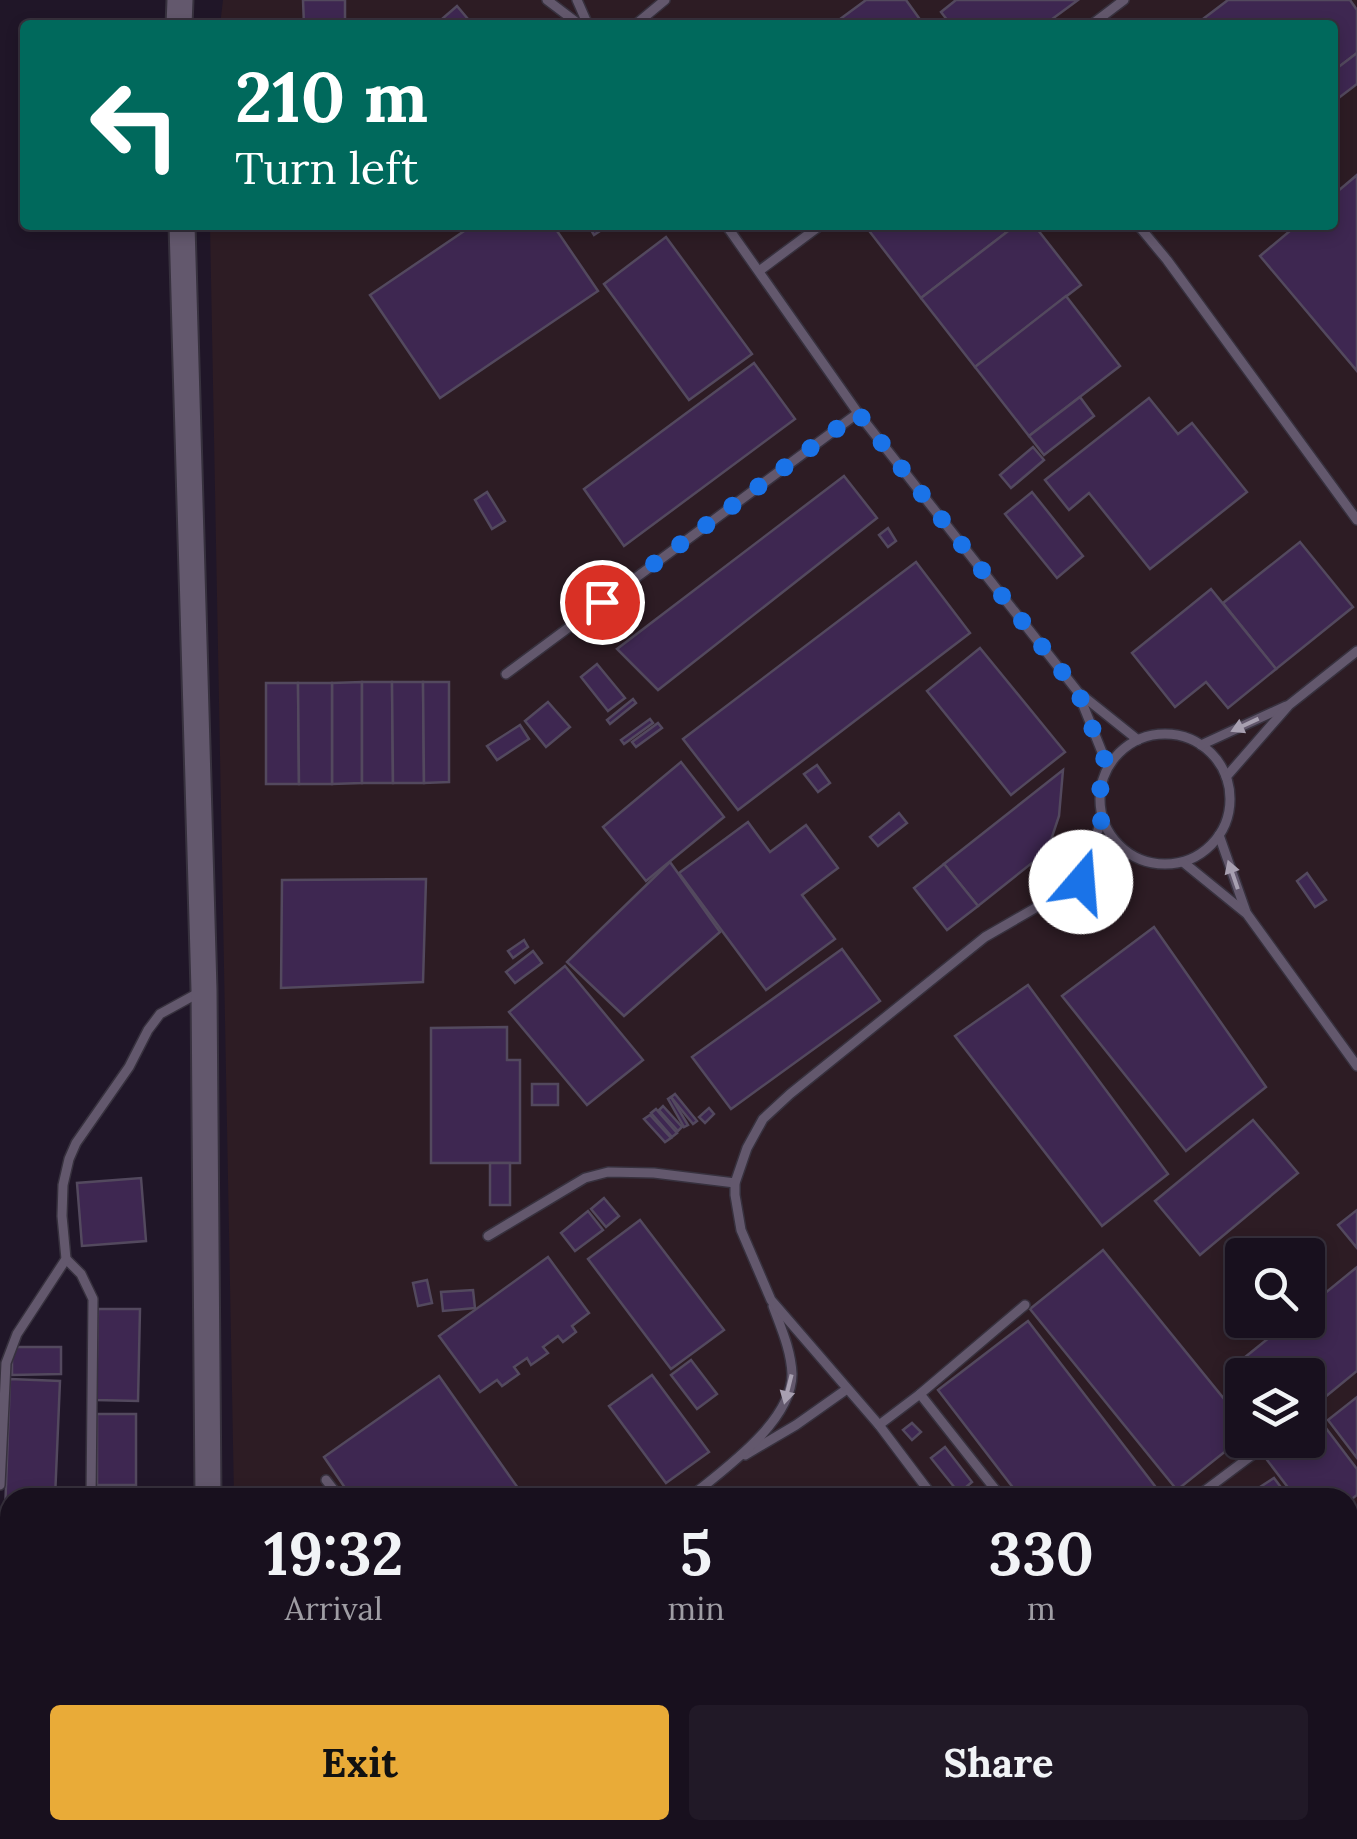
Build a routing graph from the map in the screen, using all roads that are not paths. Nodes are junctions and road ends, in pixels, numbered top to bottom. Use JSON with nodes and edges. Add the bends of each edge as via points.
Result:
{"nodes":[{"id":1,"x":547,"y":0,"type":"edge"},
{"id":2,"x":664,"y":0,"type":"edge"},
{"id":3,"x":1124,"y":0,"type":"edge"},
{"id":4,"x":573,"y":20,"type":"edge"},
{"id":5,"x":641,"y":20,"type":"edge"},
{"id":6,"x":1097,"y":20,"type":"edge"},
{"id":7,"x":182,"y":230,"type":"edge"},
{"id":8,"x":730,"y":230,"type":"edge"},
{"id":9,"x":813,"y":230,"type":"edge"},
{"id":10,"x":1142,"y":230,"type":"edge"},
{"id":11,"x":759,"y":271,"type":"junction"},
{"id":12,"x":858,"y":413,"type":"junction"},
{"id":13,"x":1355,"y":516,"type":"edge"},
{"id":14,"x":1357,"y":651,"type":"edge"},
{"id":15,"x":506,"y":674,"type":"dead end"},
{"id":16,"x":1078,"y":692,"type":"junction"},
{"id":17,"x":1288,"y":704,"type":"junction"},
{"id":18,"x":1138,"y":740,"type":"junction"},
{"id":19,"x":1200,"y":745,"type":"junction"},
{"id":20,"x":1108,"y":768,"type":"junction"},
{"id":21,"x":1226,"y":777,"type":"junction"},
{"id":22,"x":1102,"y":818,"type":"junction"},
{"id":23,"x":1219,"y":835,"type":"junction"},
{"id":24,"x":1130,"y":854,"type":"junction"},
{"id":25,"x":1184,"y":862,"type":"junction"},
{"id":26,"x":1081,"y":882,"type":"junction"},
{"id":27,"x":1246,"y":914,"type":"junction"},
{"id":28,"x":204,"y":990,"type":"junction"},
{"id":29,"x":1357,"y":1066,"type":"edge"},
{"id":30,"x":736,"y":1183,"type":"junction"},
{"id":31,"x":488,"y":1236,"type":"dead end"},
{"id":32,"x":66,"y":1259,"type":"junction"},
{"id":33,"x":771,"y":1300,"type":"junction"},
{"id":34,"x":1024,"y":1305,"type":"dead end"},
{"id":35,"x":847,"y":1389,"type":"junction"},
{"id":36,"x":920,"y":1394,"type":"junction"},
{"id":37,"x":879,"y":1425,"type":"junction"},
{"id":38,"x":1248,"y":1458,"type":"edge"},
{"id":39,"x":734,"y":1462,"type":"junction"},
{"id":40,"x":326,"y":1480,"type":"dead end"},
{"id":41,"x":0,"y":1485,"type":"edge"},
{"id":42,"x":91,"y":1488,"type":"edge"},
{"id":43,"x":208,"y":1488,"type":"edge"},
{"id":44,"x":332,"y":1488,"type":"edge"},
{"id":45,"x":702,"y":1488,"type":"edge"},
{"id":46,"x":926,"y":1488,"type":"edge"},
{"id":47,"x":994,"y":1488,"type":"edge"},
{"id":48,"x":1208,"y":1488,"type":"edge"}],
"edges":[{"from":1,"to":4,"type":"lane"},
{"from":2,"to":5,"type":"lane"},
{"from":3,"to":6,"type":"lane"},
{"from":7,"to":28,"type":"main road"},
{"from":8,"to":11,"type":"lane"},
{"from":9,"to":11,"type":"lane"},
{"from":10,"to":13,"type":"lane"},
{"from":11,"to":12,"type":"lane"},
{"from":12,"to":15,"type":"lane"},
{"from":12,"to":16,"type":"lane"},
{"from":14,"to":17,"type":"lane"},
{"from":16,"to":18,"type":"lane"},
{"from":16,"to":20,"type":"lane"},
{"from":17,"to":19,"type":"lane","one_way":true},
{"from":17,"to":21,"type":"lane"},
{"from":18,"to":19,"type":"lane","via":[[1159,734]]},
{"from":18,"to":20,"type":"lane"},
{"from":19,"to":21,"type":"lane"},
{"from":20,"to":22,"type":"lane","via":[[1099,800]]},
{"from":21,"to":23,"type":"lane","via":[[1230,797]]},
{"from":22,"to":24,"type":"lane"},
{"from":22,"to":26,"type":"lane"},
{"from":23,"to":25,"type":"lane"},
{"from":27,"to":23,"type":"lane","one_way":true},
{"from":24,"to":25,"type":"lane","via":[[1146,862]]},
{"from":24,"to":26,"type":"lane"},
{"from":25,"to":27,"type":"lane"},
{"from":26,"to":30,"type":"lane","via":[[985,937],[790,1094],[763,1120]]},
{"from":27,"to":29,"type":"lane"},
{"from":28,"to":32,"type":"lane","via":[[160,1014],[76,1144],[63,1185]]},
{"from":28,"to":43,"type":"main road"},
{"from":30,"to":31,"type":"lane","via":[[608,1172],[585,1178]]},
{"from":30,"to":33,"type":"lane","via":[[741,1230]]},
{"from":32,"to":41,"type":"lane","via":[[6,1363]]},
{"from":32,"to":42,"type":"lane","via":[[89,1286],[94,1311]]},
{"from":33,"to":35,"type":"lane"},
{"from":33,"to":39,"type":"lane","one_way":true,"via":[[790,1353],[787,1401]]},
{"from":34,"to":36,"type":"lane"},
{"from":35,"to":37,"type":"lane"},
{"from":35,"to":39,"type":"lane"},
{"from":36,"to":37,"type":"lane"},
{"from":36,"to":47,"type":"lane"},
{"from":37,"to":46,"type":"lane"},
{"from":38,"to":48,"type":"lane"},
{"from":39,"to":45,"type":"lane"},
{"from":40,"to":44,"type":"lane"}]}
